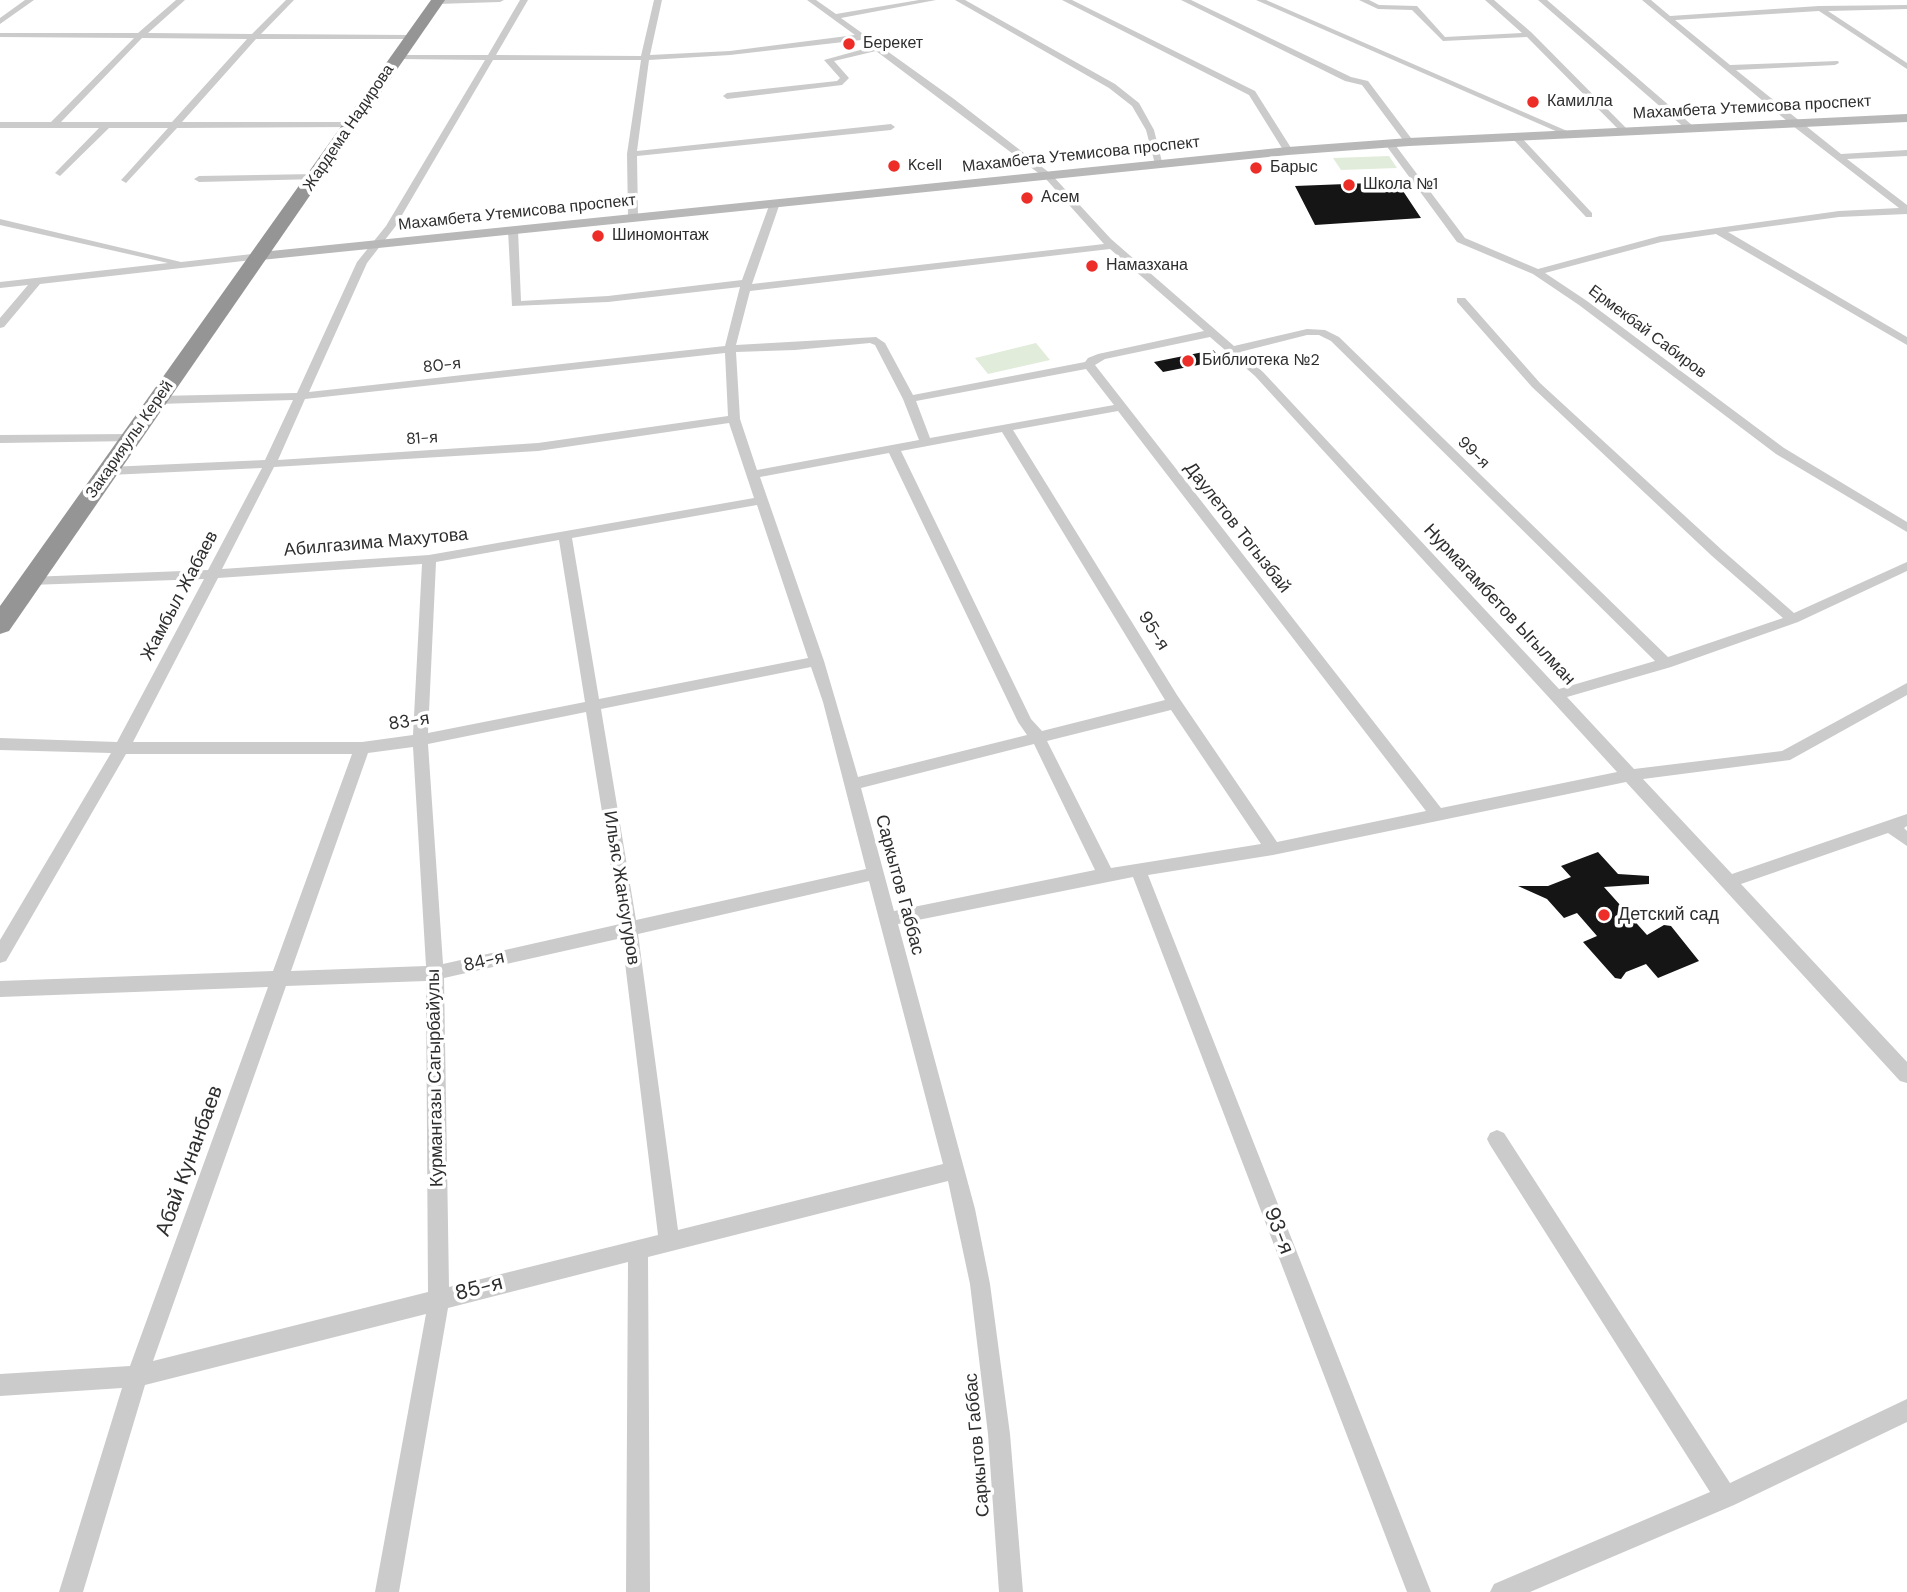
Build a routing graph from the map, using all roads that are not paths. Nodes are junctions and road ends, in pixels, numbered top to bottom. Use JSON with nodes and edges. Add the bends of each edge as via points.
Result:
{"nodes":[{"id":1,"x":30,"y":0,"type":"edge"},
{"id":2,"x":181,"y":0,"type":"edge"},
{"id":3,"x":290,"y":0,"type":"edge"},
{"id":4,"x":500,"y":0,"type":"edge"},
{"id":5,"x":524,"y":0,"type":"edge"},
{"id":6,"x":658,"y":0,"type":"edge"},
{"id":7,"x":811,"y":0,"type":"edge"},
{"id":8,"x":932,"y":0,"type":"edge"},
{"id":9,"x":959,"y":0,"type":"edge"},
{"id":10,"x":1066,"y":0,"type":"edge"},
{"id":11,"x":1185,"y":0,"type":"edge"},
{"id":12,"x":1260,"y":0,"type":"edge"},
{"id":13,"x":1363,"y":0,"type":"edge"},
{"id":14,"x":1489,"y":0,"type":"edge"},
{"id":15,"x":1542,"y":0,"type":"edge"},
{"id":16,"x":1646,"y":0,"type":"edge"},
{"id":17,"x":437,"y":1,"type":"edge"},
{"id":18,"x":1907,"y":7,"type":"edge"},
{"id":19,"x":1819,"y":8,"type":"junction"},
{"id":20,"x":835,"y":17,"type":"junction"},
{"id":21,"x":1667,"y":18,"type":"junction"},
{"id":22,"x":0,"y":22,"type":"edge"},
{"id":23,"x":0,"y":35,"type":"edge"},
{"id":24,"x":1529,"y":35,"type":"junction"},
{"id":25,"x":140,"y":36,"type":"junction"},
{"id":26,"x":254,"y":36,"type":"junction"},
{"id":27,"x":412,"y":37,"type":"junction"},
{"id":28,"x":862,"y":37,"type":"junction"},
{"id":29,"x":877,"y":48,"type":"junction"},
{"id":30,"x":398,"y":57,"type":"junction"},
{"id":31,"x":492,"y":57,"type":"junction"},
{"id":32,"x":645,"y":58,"type":"junction"},
{"id":33,"x":1835,"y":63,"type":"dead end"},
{"id":34,"x":1907,"y":67,"type":"edge"},
{"id":35,"x":1728,"y":68,"type":"junction"},
{"id":36,"x":727,"y":96,"type":"dead end"},
{"id":37,"x":1907,"y":118,"type":"edge"},
{"id":38,"x":54,"y":124,"type":"junction"},
{"id":39,"x":1796,"y":124,"type":"junction"},
{"id":40,"x":0,"y":125,"type":"edge"},
{"id":41,"x":107,"y":125,"type":"junction"},
{"id":42,"x":176,"y":125,"type":"junction"},
{"id":43,"x":351,"y":125,"type":"junction"},
{"id":44,"x":891,"y":127,"type":"dead end"},
{"id":45,"x":1690,"y":128,"type":"junction"},
{"id":46,"x":1626,"y":132,"type":"junction"},
{"id":47,"x":1570,"y":134,"type":"junction"},
{"id":48,"x":1516,"y":137,"type":"junction"},
{"id":49,"x":1409,"y":142,"type":"junction"},
{"id":50,"x":1390,"y":144,"type":"junction"},
{"id":51,"x":1288,"y":151,"type":"junction"},
{"id":52,"x":1907,"y":153,"type":"edge"},
{"id":53,"x":632,"y":154,"type":"junction"},
{"id":54,"x":1838,"y":157,"type":"junction"},
{"id":55,"x":1160,"y":164,"type":"junction"},
{"id":56,"x":60,"y":173,"type":"dead end"},
{"id":57,"x":1048,"y":176,"type":"junction"},
{"id":58,"x":315,"y":177,"type":"junction"},
{"id":59,"x":199,"y":179,"type":"dead end"},
{"id":60,"x":126,"y":180,"type":"dead end"},
{"id":61,"x":775,"y":203,"type":"junction"},
{"id":62,"x":1907,"y":211,"type":"edge"},
{"id":63,"x":1589,"y":215,"type":"dead end"},
{"id":64,"x":634,"y":218,"type":"junction"},
{"id":65,"x":0,"y":222,"type":"edge"},
{"id":66,"x":513,"y":230,"type":"junction"},
{"id":67,"x":1720,"y":232,"type":"junction"},
{"id":68,"x":375,"y":245,"type":"junction"},
{"id":69,"x":1113,"y":246,"type":"junction"},
{"id":70,"x":261,"y":256,"type":"junction"},
{"id":71,"x":188,"y":265,"type":"junction"},
{"id":72,"x":1537,"y":272,"type":"junction"},
{"id":73,"x":37,"y":281,"type":"junction"},
{"id":74,"x":0,"y":285,"type":"edge"},
{"id":75,"x":746,"y":285,"type":"junction"},
{"id":76,"x":1461,"y":300,"type":"dead end"},
{"id":77,"x":0,"y":325,"type":"edge"},
{"id":78,"x":1907,"y":328,"type":"edge"},
{"id":79,"x":1889,"y":332,"type":"junction"},
{"id":80,"x":1211,"y":333,"type":"junction"},
{"id":81,"x":1907,"y":342,"type":"edge"},
{"id":82,"x":730,"y":349,"type":"junction"},
{"id":83,"x":1233,"y":350,"type":"junction"},
{"id":84,"x":1089,"y":365,"type":"junction"},
{"id":85,"x":300,"y":396,"type":"junction"},
{"id":86,"x":909,"y":399,"type":"junction"},
{"id":87,"x":158,"y":400,"type":"junction"},
{"id":88,"x":1121,"y":407,"type":"junction"},
{"id":89,"x":734,"y":419,"type":"junction"},
{"id":90,"x":1006,"y":429,"type":"junction"},
{"id":91,"x":131,"y":438,"type":"junction"},
{"id":92,"x":0,"y":439,"type":"edge"},
{"id":93,"x":926,"y":443,"type":"junction"},
{"id":94,"x":894,"y":450,"type":"junction"},
{"id":95,"x":270,"y":464,"type":"junction"},
{"id":96,"x":109,"y":471,"type":"junction"},
{"id":97,"x":754,"y":474,"type":"junction"},
{"id":98,"x":763,"y":500,"type":"junction"},
{"id":99,"x":1907,"y":528,"type":"edge"},
{"id":100,"x":565,"y":536,"type":"junction"},
{"id":101,"x":429,"y":559,"type":"junction"},
{"id":102,"x":1907,"y":566,"type":"edge"},
{"id":103,"x":213,"y":574,"type":"junction"},
{"id":104,"x":30,"y":581,"type":"junction"},
{"id":105,"x":7,"y":605,"type":"edge"},
{"id":106,"x":1793,"y":619,"type":"junction"},
{"id":107,"x":0,"y":625,"type":"edge"},
{"id":108,"x":817,"y":661,"type":"junction"},
{"id":109,"x":1666,"y":663,"type":"junction"},
{"id":110,"x":1907,"y":688,"type":"edge"},
{"id":111,"x":1557,"y":695,"type":"junction"},
{"id":112,"x":1176,"y":704,"type":"junction"},
{"id":113,"x":591,"y":708,"type":"junction"},
{"id":114,"x":1038,"y":737,"type":"junction"},
{"id":115,"x":421,"y":740,"type":"junction"},
{"id":116,"x":0,"y":744,"type":"edge"},
{"id":117,"x":122,"y":748,"type":"junction"},
{"id":118,"x":362,"y":748,"type":"junction"},
{"id":119,"x":1631,"y":775,"type":"junction"},
{"id":120,"x":852,"y":784,"type":"junction"},
{"id":121,"x":1437,"y":814,"type":"junction"},
{"id":122,"x":1907,"y":820,"type":"edge"},
{"id":123,"x":1891,"y":826,"type":"junction"},
{"id":124,"x":1907,"y":840,"type":"edge"},
{"id":125,"x":1273,"y":849,"type":"junction"},
{"id":126,"x":1138,"y":870,"type":"junction"},
{"id":127,"x":876,"y":873,"type":"junction"},
{"id":128,"x":1105,"y":875,"type":"junction"},
{"id":129,"x":1729,"y":882,"type":"junction"},
{"id":130,"x":889,"y":919,"type":"junction"},
{"id":131,"x":629,"y":929,"type":"junction"},
{"id":132,"x":0,"y":956,"type":"edge"},
{"id":133,"x":435,"y":973,"type":"junction"},
{"id":134,"x":279,"y":978,"type":"junction"},
{"id":135,"x":0,"y":989,"type":"edge"},
{"id":136,"x":1907,"y":1075,"type":"edge"},
{"id":137,"x":1497,"y":1139,"type":"dead end"},
{"id":138,"x":955,"y":1170,"type":"junction"},
{"id":139,"x":669,"y":1240,"type":"junction"},
{"id":140,"x":638,"y":1248,"type":"junction"},
{"id":141,"x":439,"y":1299,"type":"junction"},
{"id":142,"x":137,"y":1376,"type":"junction"},
{"id":143,"x":0,"y":1385,"type":"edge"},
{"id":144,"x":1907,"y":1410,"type":"edge"},
{"id":145,"x":1726,"y":1497,"type":"junction"},
{"id":146,"x":71,"y":1592,"type":"edge"},
{"id":147,"x":387,"y":1592,"type":"edge"},
{"id":148,"x":638,"y":1592,"type":"edge"},
{"id":149,"x":1011,"y":1592,"type":"edge"},
{"id":150,"x":1419,"y":1592,"type":"edge"},
{"id":151,"x":1502,"y":1592,"type":"edge"}],
"edges":[{"from":1,"to":22,"type":"street"},
{"from":2,"to":25,"type":"street"},
{"from":3,"to":26,"type":"street"},
{"from":4,"to":17,"type":"street"},
{"from":5,"to":31,"type":"street","name":"Жамбыл Жабаев"},
{"from":6,"to":32,"type":"street"},
{"from":7,"to":20,"type":"street","name":"Нурмагамбетов Ыгылман"},
{"from":8,"to":20,"type":"street"},
{"from":9,"to":55,"type":"street","via":[[1112,86],[1136,105],[1150,130]]},
{"from":10,"to":51,"type":"street","via":[[1252,93]]},
{"from":11,"to":49,"type":"street","via":[[1365,83]]},
{"from":12,"to":47,"type":"street"},
{"from":13,"to":24,"type":"street","via":[[1378,7],[1414,8],[1443,39]]},
{"from":14,"to":24,"type":"street"},
{"from":15,"to":45,"type":"street"},
{"from":16,"to":21,"type":"street"},
{"from":17,"to":27,"type":"highway","name":"Жардема Надирова"},
{"from":18,"to":19,"type":"street"},
{"from":19,"to":21,"type":"street"},
{"from":19,"to":34,"type":"street"},
{"from":20,"to":28,"type":"street","name":"Нурмагамбетов Ыгылман"},
{"from":21,"to":35,"type":"street"},
{"from":23,"to":25,"type":"street"},
{"from":24,"to":46,"type":"street"},
{"from":25,"to":26,"type":"street"},
{"from":25,"to":38,"type":"street"},
{"from":26,"to":27,"type":"street"},
{"from":26,"to":42,"type":"street"},
{"from":27,"to":30,"type":"highway","name":"Жардема Надирова"},
{"from":28,"to":29,"type":"street","name":"Нурмагамбетов Ыгылман"},
{"from":28,"to":32,"type":"street"},
{"from":29,"to":36,"type":"street","via":[[828,60],[845,78],[839,83]]},
{"from":29,"to":57,"type":"street","name":"Нурмагамбетов Ыгылман"},
{"from":30,"to":31,"type":"street"},
{"from":30,"to":43,"type":"highway","name":"Жардема Надирова"},
{"from":31,"to":32,"type":"street"},
{"from":31,"to":68,"type":"street","name":"Жамбыл Жабаев"},
{"from":32,"to":53,"type":"street"},
{"from":33,"to":35,"type":"street"},
{"from":35,"to":39,"type":"street"},
{"from":37,"to":39,"type":"street","name":"Махамбета Утемисова проспект"},
{"from":38,"to":40,"type":"street"},
{"from":38,"to":41,"type":"street"},
{"from":39,"to":45,"type":"street","name":"Махамбета Утемисова проспект"},
{"from":39,"to":54,"type":"street"},
{"from":41,"to":42,"type":"street"},
{"from":41,"to":56,"type":"street"},
{"from":42,"to":43,"type":"street"},
{"from":42,"to":60,"type":"street"},
{"from":43,"to":58,"type":"highway","name":"Жардема Надирова"},
{"from":44,"to":53,"type":"street"},
{"from":45,"to":46,"type":"street","name":"Махамбета Утемисова проспект"},
{"from":46,"to":47,"type":"street","name":"Махамбета Утемисова проспект"},
{"from":47,"to":48,"type":"street","name":"Махамбета Утемисова проспект"},
{"from":48,"to":49,"type":"street","name":"Махамбета Утемисова проспект"},
{"from":48,"to":63,"type":"street"},
{"from":49,"to":50,"type":"street","name":"Махамбета Утемисова проспект"},
{"from":50,"to":51,"type":"street","name":"Махамбета Утемисова проспект"},
{"from":50,"to":72,"type":"street","name":"Ермекбай Сабиров","via":[[1461,240]]},
{"from":51,"to":55,"type":"street","name":"Махамбета Утемисова проспект"},
{"from":52,"to":54,"type":"street"},
{"from":53,"to":64,"type":"street"},
{"from":54,"to":62,"type":"street"},
{"from":55,"to":57,"type":"street","name":"Махамбета Утемисова проспект"},
{"from":57,"to":61,"type":"street","name":"Махамбета Утемисова проспект"},
{"from":57,"to":69,"type":"street","name":"Нурмагамбетов Ыгылман"},
{"from":58,"to":59,"type":"street"},
{"from":58,"to":70,"type":"highway","name":"Жардема Надирова"},
{"from":61,"to":64,"type":"street","name":"Махамбета Утемисова проспект"},
{"from":61,"to":75,"type":"street","name":"Саркытов Габбас"},
{"from":62,"to":67,"type":"street","via":[[1839,214]]},
{"from":64,"to":66,"type":"street","name":"Махамбета Утемисова проспект"},
{"from":65,"to":71,"type":"street"},
{"from":66,"to":68,"type":"street","name":"Махамбета Утемисова проспект"},
{"from":66,"to":75,"type":"street","via":[[516,304]]},
{"from":67,"to":72,"type":"street","via":[[1660,239]]},
{"from":67,"to":79,"type":"street"},
{"from":68,"to":70,"type":"street","name":"Махамбета Утемисова проспект"},
{"from":68,"to":85,"type":"street","name":"Жамбыл Жабаев","via":[[362,261]]},
{"from":69,"to":75,"type":"street"},
{"from":69,"to":80,"type":"street","name":"Нурмагамбетов Ыгылман"},
{"from":70,"to":71,"type":"street"},
{"from":70,"to":87,"type":"highway","name":"Закарияулы Керей"},
{"from":71,"to":73,"type":"street"},
{"from":72,"to":99,"type":"street","name":"Ермекбай Сабиров","via":[[1780,451]]},
{"from":73,"to":74,"type":"street"},
{"from":73,"to":77,"type":"street"},
{"from":75,"to":82,"type":"street","name":"Саркытов Габбас"},
{"from":76,"to":106,"type":"street","via":[[1536,385]]},
{"from":78,"to":79,"type":"street"},
{"from":79,"to":81,"type":"street"},
{"from":80,"to":83,"type":"street","name":"Нурмагамбетов Ыгылман"},
{"from":80,"to":84,"type":"street","via":[[1102,356]]},
{"from":82,"to":85,"type":"street","name":"80-я"},
{"from":82,"to":86,"type":"street","name":"80-я","via":[[872,339],[879,343]]},
{"from":82,"to":89,"type":"street","name":"Саркытов Габбас"},
{"from":83,"to":109,"type":"street","name":"99-я","via":[[1307,332],[1335,338]]},
{"from":83,"to":111,"type":"street","name":"Нурмагамбетов Ыгылман"},
{"from":84,"to":86,"type":"street"},
{"from":84,"to":88,"type":"street","name":"Даулетов Тогызбай"},
{"from":85,"to":87,"type":"street","name":"80-я"},
{"from":85,"to":95,"type":"street","name":"Жамбыл Жабаев"},
{"from":86,"to":93,"type":"street"},
{"from":87,"to":91,"type":"highway","name":"Закарияулы Керей"},
{"from":88,"to":90,"type":"street"},
{"from":88,"to":121,"type":"street","name":"Даулетов Тогызбай"},
{"from":89,"to":95,"type":"street","name":"81-я","via":[[538,447]]},
{"from":89,"to":97,"type":"street","name":"Саркытов Габбас"},
{"from":90,"to":93,"type":"street"},
{"from":90,"to":112,"type":"street","name":"95-я"},
{"from":91,"to":92,"type":"street"},
{"from":91,"to":96,"type":"highway","name":"Закарияулы Керей"},
{"from":93,"to":94,"type":"street"},
{"from":94,"to":97,"type":"street"},
{"from":94,"to":114,"type":"street","via":[[1025,722]]},
{"from":95,"to":96,"type":"street","name":"81-я"},
{"from":95,"to":103,"type":"street","name":"Жамбыл Жабаев"},
{"from":96,"to":104,"type":"highway","name":"Закарияулы Керей"},
{"from":97,"to":98,"type":"street","name":"Саркытов Габбас"},
{"from":98,"to":100,"type":"street","name":"Абилгазима Махутова"},
{"from":98,"to":108,"type":"street","name":"Саркытов Габбас"},
{"from":100,"to":101,"type":"street","name":"Абилгазима Махутова"},
{"from":100,"to":113,"type":"street","name":"Ильяс Жансугуров"},
{"from":101,"to":103,"type":"street","name":"Абилгазима Махутова"},
{"from":101,"to":115,"type":"street","name":"Курмангазы Сагырбайулы"},
{"from":102,"to":106,"type":"street"},
{"from":103,"to":104,"type":"street","name":"Абилгазима Махутова"},
{"from":103,"to":117,"type":"street","name":"Жамбыл Жабаев"},
{"from":104,"to":105,"type":"highway","name":"Закарияулы Керей"},
{"from":105,"to":107,"type":"highway","name":"Закарияулы Керей"},
{"from":106,"to":109,"type":"street"},
{"from":108,"to":113,"type":"street","name":"83-я"},
{"from":108,"to":120,"type":"street","name":"Саркытов Габбас"},
{"from":109,"to":111,"type":"street"},
{"from":110,"to":119,"type":"street","via":[[1786,756]]},
{"from":111,"to":119,"type":"street","name":"Нурмагамбетов Ыгылман"},
{"from":112,"to":114,"type":"street"},
{"from":112,"to":125,"type":"street","name":"95-я"},
{"from":113,"to":115,"type":"street","name":"83-я"},
{"from":113,"to":131,"type":"street","name":"Ильяс Жансугуров"},
{"from":114,"to":120,"type":"street"},
{"from":114,"to":128,"type":"street"},
{"from":115,"to":118,"type":"street","name":"83-я"},
{"from":115,"to":133,"type":"street","name":"Курмангазы Сагырбайулы"},
{"from":116,"to":117,"type":"street","name":"83-я"},
{"from":117,"to":118,"type":"street","name":"83-я"},
{"from":117,"to":132,"type":"street","name":"Жамбыл Жабаев"},
{"from":118,"to":134,"type":"street","name":"Абай Кунанбаев"},
{"from":119,"to":121,"type":"street"},
{"from":119,"to":129,"type":"street","name":"Нурмагамбетов Ыгылман"},
{"from":120,"to":127,"type":"street","name":"Саркытов Габбас"},
{"from":121,"to":125,"type":"street"},
{"from":122,"to":123,"type":"street"},
{"from":123,"to":124,"type":"street"},
{"from":123,"to":129,"type":"street"},
{"from":125,"to":126,"type":"street"},
{"from":126,"to":128,"type":"street"},
{"from":126,"to":150,"type":"street","name":"93-я"},
{"from":127,"to":130,"type":"street","name":"Саркытов Габбас"},
{"from":127,"to":131,"type":"street","name":"84-я"},
{"from":128,"to":130,"type":"street"},
{"from":129,"to":136,"type":"street","name":"Нурмагамбетов Ыгылман"},
{"from":130,"to":138,"type":"street","name":"Саркытов Габбас"},
{"from":131,"to":133,"type":"street","name":"84-я"},
{"from":131,"to":139,"type":"street","name":"Ильяс Жансугуров"},
{"from":133,"to":134,"type":"street","name":"84-я"},
{"from":133,"to":141,"type":"street","name":"Курмангазы Сагырбайулы"},
{"from":134,"to":135,"type":"street","name":"84-я"},
{"from":134,"to":142,"type":"street","name":"Абай Кунанбаев"},
{"from":137,"to":145,"type":"street"},
{"from":138,"to":139,"type":"street","name":"85-я"},
{"from":138,"to":149,"type":"street","name":"Саркытов Габбас","via":[[980,1284],[999,1434]]},
{"from":139,"to":140,"type":"street","name":"85-я"},
{"from":140,"to":141,"type":"street","name":"85-я"},
{"from":140,"to":148,"type":"street"},
{"from":141,"to":142,"type":"street","name":"85-я"},
{"from":141,"to":147,"type":"street","name":"Курмангазы Сагырбайулы"},
{"from":142,"to":143,"type":"street","name":"85-я"},
{"from":142,"to":146,"type":"street","name":"Абай Кунанбаев"},
{"from":144,"to":145,"type":"street"},
{"from":145,"to":151,"type":"street"}]}
